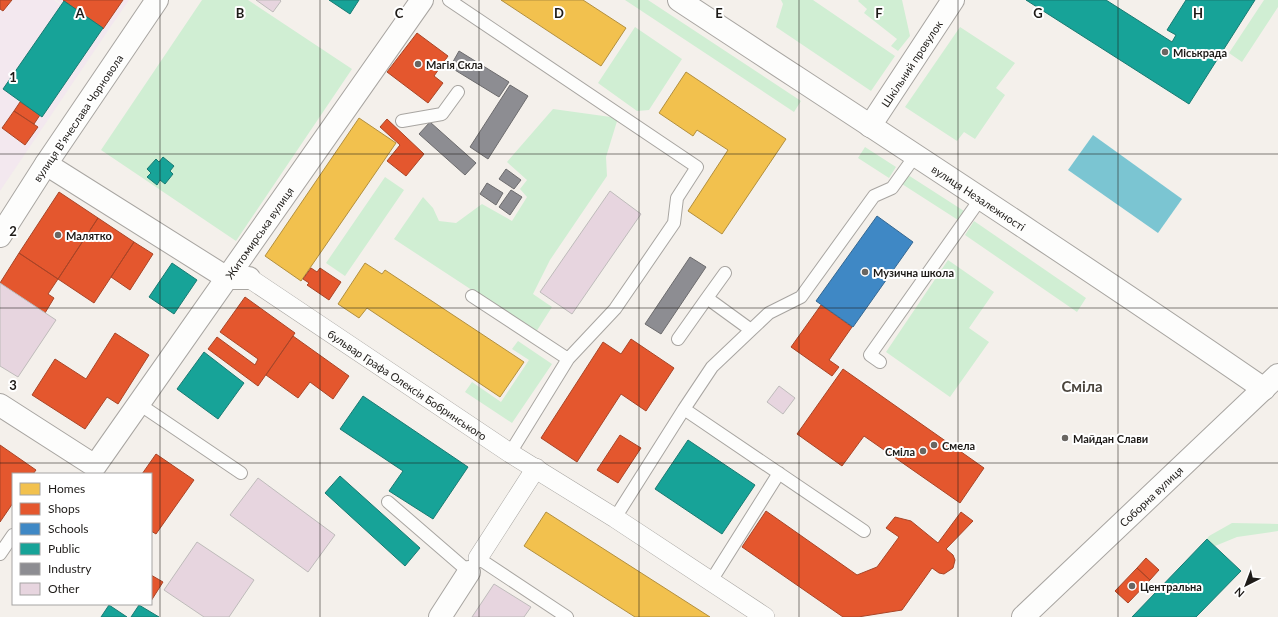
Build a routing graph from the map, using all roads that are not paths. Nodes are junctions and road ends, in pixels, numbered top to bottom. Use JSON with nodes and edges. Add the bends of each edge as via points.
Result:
{"nodes":[{"id":1,"x":157,"y":0,"type":"edge"},
{"id":2,"x":422,"y":0,"type":"edge"},
{"id":3,"x":449,"y":0,"type":"edge"},
{"id":4,"x":679,"y":0,"type":"edge"},
{"id":5,"x":953,"y":0,"type":"edge"},
{"id":6,"x":458,"y":92,"type":"dead end"},
{"id":7,"x":402,"y":121,"type":"dead end"},
{"id":8,"x":870,"y":126,"type":"junction"},
{"id":9,"x":915,"y":156,"type":"junction"},
{"id":10,"x":46,"y":164,"type":"junction"},
{"id":11,"x":981,"y":198,"type":"junction"},
{"id":12,"x":0,"y":236,"type":"edge"},
{"id":13,"x":725,"y":273,"type":"dead end"},
{"id":14,"x":227,"y":278,"type":"junction"},
{"id":15,"x":249,"y":278,"type":"joint"},
{"id":16,"x":472,"y":296,"type":"dead end"},
{"id":17,"x":707,"y":298,"type":"junction"},
{"id":18,"x":751,"y":330,"type":"junction"},
{"id":19,"x":678,"y":339,"type":"dead end"},
{"id":20,"x":568,"y":358,"type":"junction"},
{"id":21,"x":880,"y":362,"type":"dead end"},
{"id":22,"x":1273,"y":386,"type":"edge"},
{"id":23,"x":139,"y":404,"type":"junction"},
{"id":24,"x":0,"y":405,"type":"edge"},
{"id":25,"x":684,"y":409,"type":"junction"},
{"id":26,"x":510,"y":453,"type":"junction"},
{"id":27,"x":536,"y":468,"type":"junction"},
{"id":28,"x":779,"y":473,"type":"junction"},
{"id":29,"x":241,"y":474,"type":"dead end"},
{"id":30,"x":388,"y":502,"type":"dead end"},
{"id":31,"x":615,"y":518,"type":"junction"},
{"id":32,"x":864,"y":531,"type":"dead end"},
{"id":33,"x":12,"y":536,"type":"edge"},
{"id":34,"x":0,"y":554,"type":"edge"},
{"id":35,"x":473,"y":565,"type":"junction"},
{"id":36,"x":711,"y":581,"type":"junction"},
{"id":37,"x":440,"y":617,"type":"edge"},
{"id":38,"x":567,"y":617,"type":"edge"},
{"id":39,"x":765,"y":617,"type":"edge"},
{"id":40,"x":1023,"y":617,"type":"edge"}],
"edges":[{"from":1,"to":10,"type":"street","name":"вулиця Вʼячеслава Чорновола"},
{"from":2,"to":14,"type":"street","name":"Житомирська вулиця"},
{"from":3,"to":20,"type":"lane","via":[[697,167],[677,198],[674,223],[615,309]]},
{"from":4,"to":8,"type":"street","name":"вулиця Незалежності"},
{"from":5,"to":8,"type":"street","name":"Шкільний провулок"},
{"from":6,"to":7,"type":"lane","via":[[442,114]]},
{"from":8,"to":9,"type":"street","name":"вулиця Незалежності"},
{"from":9,"to":11,"type":"street","name":"вулиця Незалежності"},
{"from":9,"to":18,"type":"lane","via":[[892,188],[874,196],[801,297],[768,313]]},
{"from":10,"to":12,"type":"street","name":"вулиця Вʼячеслава Чорновола"},
{"from":10,"to":14,"type":"street"},
{"from":11,"to":21,"type":"lane","via":[[870,355]]},
{"from":11,"to":22,"type":"street","name":"вулиця Незалежності"},
{"from":13,"to":17,"type":"lane"},
{"from":14,"to":15,"type":"street","name":"бульвар Графа Олексія Бобринського"},
{"from":14,"to":23,"type":"street","name":"Житомирська вулиця"},
{"from":15,"to":26,"type":"street","name":"бульвар Графа Олексія Бобринського"},
{"from":16,"to":20,"type":"lane"},
{"from":17,"to":18,"type":"lane"},
{"from":17,"to":19,"type":"lane"},
{"from":18,"to":25,"type":"lane","via":[[712,367]]},
{"from":20,"to":26,"type":"lane"},
{"from":22,"to":40,"type":"street","name":"Соборна вулиця"},
{"from":23,"to":24,"type":"street","name":"Житомирська вулиця","via":[[95,466]]},
{"from":23,"to":29,"type":"lane"},
{"from":25,"to":28,"type":"lane"},
{"from":25,"to":31,"type":"lane"},
{"from":26,"to":27,"type":"street","name":"бульвар Графа Олексія Бобринського"},
{"from":27,"to":31,"type":"street","name":"бульвар Графа Олексія Бобринського"},
{"from":27,"to":35,"type":"street"},
{"from":28,"to":32,"type":"lane"},
{"from":28,"to":36,"type":"lane"},
{"from":30,"to":35,"type":"lane"},
{"from":31,"to":36,"type":"street","name":"бульвар Графа Олексія Бобринського"},
{"from":33,"to":34,"type":"lane"},
{"from":35,"to":37,"type":"street"},
{"from":35,"to":38,"type":"lane"},
{"from":36,"to":39,"type":"street","name":"бульвар Графа Олексія Бобринського"}]}
